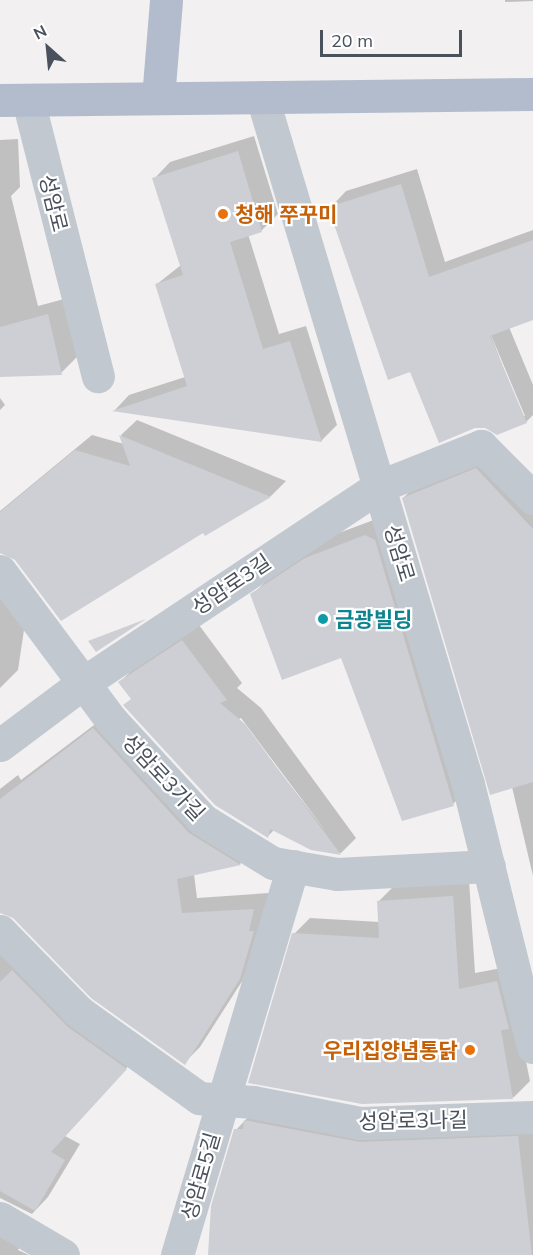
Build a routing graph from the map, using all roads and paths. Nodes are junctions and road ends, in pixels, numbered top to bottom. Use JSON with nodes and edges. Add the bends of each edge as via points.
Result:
{"nodes":[{"id":1,"x":166,"y":0,"type":"edge"},
{"id":2,"x":533,"y":94,"type":"edge"},
{"id":3,"x":262,"y":97,"type":"junction"},
{"id":4,"x":158,"y":98,"type":"junction"},
{"id":5,"x":14,"y":100,"type":"edge"},
{"id":6,"x":98,"y":376,"type":"dead end"},
{"id":7,"x":380,"y":486,"type":"junction"},
{"id":8,"x":533,"y":498,"type":"edge"},
{"id":9,"x":0,"y":571,"type":"edge"},
{"id":10,"x":83,"y":683,"type":"junction"},
{"id":11,"x":0,"y":745,"type":"edge"},
{"id":12,"x":293,"y":866,"type":"junction"},
{"id":13,"x":489,"y":866,"type":"junction"},
{"id":14,"x":0,"y":931,"type":"edge"},
{"id":15,"x":532,"y":1034,"type":"edge"},
{"id":16,"x":223,"y":1098,"type":"junction"},
{"id":17,"x":533,"y":1117,"type":"edge"},
{"id":18,"x":0,"y":1218,"type":"edge"},
{"id":19,"x":63,"y":1255,"type":"edge"},
{"id":20,"x":177,"y":1255,"type":"edge"}],
"edges":[{"from":1,"to":4,"type":"main road"},
{"from":2,"to":3,"type":"main road","name":"성암로"},
{"from":3,"to":4,"type":"main road","name":"성암로"},
{"from":3,"to":7,"type":"street","name":"성암로"},
{"from":4,"to":5,"type":"main road","name":"성암로"},
{"from":5,"to":6,"type":"street","name":"성암로"},
{"from":7,"to":8,"type":"street","name":"성암로3길","via":[[481,446]]},
{"from":7,"to":10,"type":"street","name":"성암로3길"},
{"from":7,"to":13,"type":"street","name":"성암로"},
{"from":9,"to":10,"type":"street","name":"성암로3가길"},
{"from":10,"to":11,"type":"street"},
{"from":10,"to":12,"type":"street","name":"성암로3가길","via":[[111,720],[203,820],[273,862]]},
{"from":12,"to":13,"type":"street","name":"성암로3가길","via":[[337,874]]},
{"from":12,"to":16,"type":"street"},
{"from":13,"to":15,"type":"street","name":"성암로"},
{"from":14,"to":16,"type":"street","name":"성암로3나길","via":[[79,1012],[199,1098]]},
{"from":16,"to":17,"type":"street","name":"성암로3나길","via":[[360,1123]]},
{"from":16,"to":20,"type":"street","name":"성암로5길"},
{"from":18,"to":19,"type":"street"}]}
